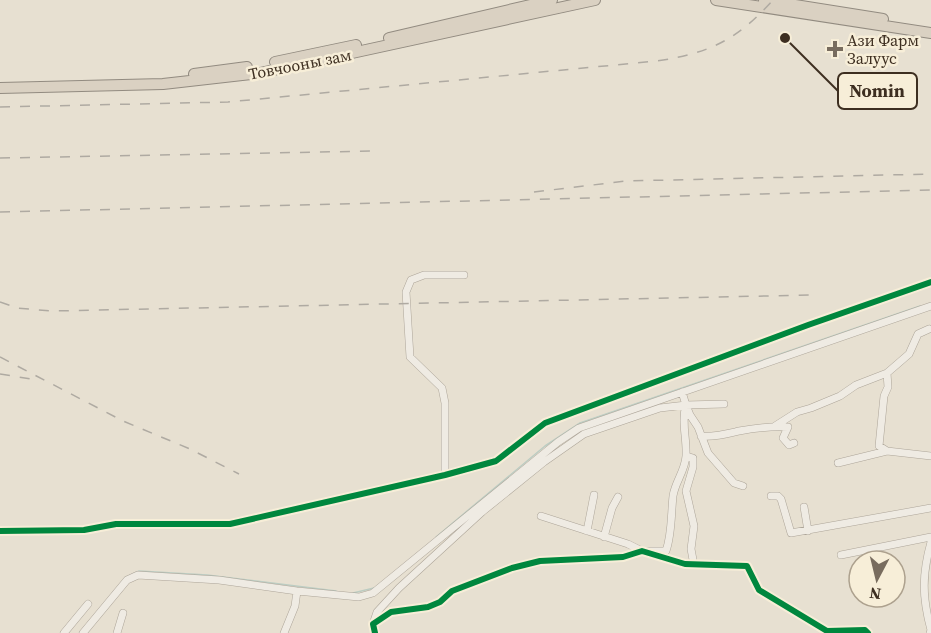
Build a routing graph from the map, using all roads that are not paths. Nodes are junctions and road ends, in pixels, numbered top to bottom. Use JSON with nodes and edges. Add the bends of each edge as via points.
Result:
{"nodes":[{"id":1,"x":552,"y":0,"type":"edge"},
{"id":2,"x":595,"y":0,"type":"edge"},
{"id":3,"x":717,"y":0,"type":"edge"},
{"id":4,"x":764,"y":0,"type":"edge"},
{"id":5,"x":931,"y":26,"type":"edge"},
{"id":6,"x":931,"y":33,"type":"edge"},
{"id":7,"x":0,"y":81,"type":"edge"},
{"id":8,"x":0,"y":88,"type":"edge"},
{"id":9,"x":464,"y":275,"type":"dead end"},
{"id":10,"x":931,"y":282,"type":"edge"},
{"id":11,"x":931,"y":306,"type":"edge"},
{"id":12,"x":929,"y":329,"type":"dead end"},
{"id":13,"x":887,"y":373,"type":"junction"},
{"id":14,"x":682,"y":392,"type":"junction"},
{"id":15,"x":724,"y":404,"type":"dead end"},
{"id":16,"x":686,"y":405,"type":"junction"},
{"id":17,"x":775,"y":426,"type":"junction"},
{"id":18,"x":701,"y":436,"type":"junction"},
{"id":19,"x":794,"y":443,"type":"dead end"},
{"id":20,"x":887,"y":451,"type":"junction"},
{"id":21,"x":686,"y":456,"type":"junction"},
{"id":22,"x":931,"y":456,"type":"edge"},
{"id":23,"x":838,"y":463,"type":"dead end"},
{"id":24,"x":446,"y":475,"type":"junction"},
{"id":25,"x":743,"y":486,"type":"dead end"},
{"id":26,"x":594,"y":495,"type":"dead end"},
{"id":27,"x":771,"y":496,"type":"dead end"},
{"id":28,"x":618,"y":497,"type":"dead end"},
{"id":29,"x":804,"y":507,"type":"dead end"},
{"id":30,"x":931,"y":508,"type":"edge"},
{"id":31,"x":540,"y":516,"type":"dead end"},
{"id":32,"x":0,"y":531,"type":"edge"},
{"id":33,"x":587,"y":531,"type":"junction"},
{"id":34,"x":808,"y":531,"type":"junction"},
{"id":35,"x":604,"y":537,"type":"junction"},
{"id":36,"x":931,"y":539,"type":"edge"},
{"id":37,"x":642,"y":551,"type":"junction"},
{"id":38,"x":841,"y":555,"type":"dead end"},
{"id":39,"x":931,"y":558,"type":"edge"},
{"id":40,"x":925,"y":564,"type":"junction"},
{"id":41,"x":694,"y":565,"type":"junction"},
{"id":42,"x":297,"y":591,"type":"junction"},
{"id":43,"x":87,"y":604,"type":"dead end"},
{"id":44,"x":123,"y":613,"type":"dead end"},
{"id":45,"x":372,"y":624,"type":"junction"},
{"id":46,"x":828,"y":632,"type":"edge"},
{"id":47,"x":64,"y":633,"type":"edge"},
{"id":48,"x":83,"y":633,"type":"edge"},
{"id":49,"x":117,"y":633,"type":"edge"},
{"id":50,"x":284,"y":633,"type":"edge"},
{"id":51,"x":375,"y":633,"type":"edge"},
{"id":52,"x":868,"y":633,"type":"edge"},
{"id":53,"x":930,"y":633,"type":"edge"}],
"edges":[{"from":1,"to":7,"type":"highway","name":"Товчооны зам","via":[[259,66],[163,77]]},
{"from":2,"to":8,"type":"highway","name":"Товчооны зам","via":[[260,73],[163,84]]},
{"from":3,"to":6,"type":"highway"},
{"from":4,"to":5,"type":"highway"},
{"from":9,"to":24,"type":"street","via":[[424,274],[411,280],[406,292],[410,357],[442,388]]},
{"from":10,"to":24,"type":"street","via":[[545,423],[496,461]]},
{"from":11,"to":14,"type":"street"},
{"from":12,"to":13,"type":"street","via":[[918,334],[909,354]]},
{"from":13,"to":17,"type":"street","via":[[797,412]]},
{"from":13,"to":20,"type":"street","via":[[879,446]]},
{"from":14,"to":16,"type":"street"},
{"from":14,"to":42,"type":"street","via":[[579,428],[373,593],[359,597]]},
{"from":15,"to":16,"type":"street"},
{"from":16,"to":18,"type":"street"},
{"from":16,"to":21,"type":"street"},
{"from":16,"to":45,"type":"street","via":[[660,408],[584,434],[482,512],[399,588],[377,612]]},
{"from":17,"to":18,"type":"street","via":[[718,437]]},
{"from":17,"to":19,"type":"street","via":[[788,427],[783,438],[789,445]]},
{"from":18,"to":25,"type":"street","via":[[708,453],[734,483]]},
{"from":20,"to":22,"type":"street"},
{"from":20,"to":23,"type":"street"},
{"from":21,"to":37,"type":"street","via":[[673,494],[666,551]]},
{"from":21,"to":41,"type":"street","via":[[693,458],[686,491],[694,526]]},
{"from":24,"to":32,"type":"street","via":[[230,524],[116,524],[84,530]]},
{"from":26,"to":33,"type":"street"},
{"from":27,"to":34,"type":"street","via":[[781,499],[791,533]]},
{"from":28,"to":35,"type":"street"},
{"from":29,"to":34,"type":"street"},
{"from":30,"to":34,"type":"street"},
{"from":31,"to":33,"type":"street"},
{"from":33,"to":35,"type":"street"},
{"from":35,"to":37,"type":"street"},
{"from":36,"to":38,"type":"street"},
{"from":36,"to":40,"type":"street"},
{"from":37,"to":41,"type":"street"},
{"from":37,"to":45,"type":"street","via":[[623,557],[556,560],[512,568],[452,591],[428,608],[391,612]]},
{"from":39,"to":40,"type":"street"},
{"from":40,"to":53,"type":"street","via":[[924,604]]},
{"from":41,"to":46,"type":"street","via":[[747,566],[759,590]]},
{"from":42,"to":48,"type":"street","via":[[138,574],[127,580]]},
{"from":42,"to":50,"type":"street"},
{"from":43,"to":47,"type":"street"},
{"from":44,"to":49,"type":"street"},
{"from":45,"to":51,"type":"street"},
{"from":46,"to":52,"type":"street"}]}
